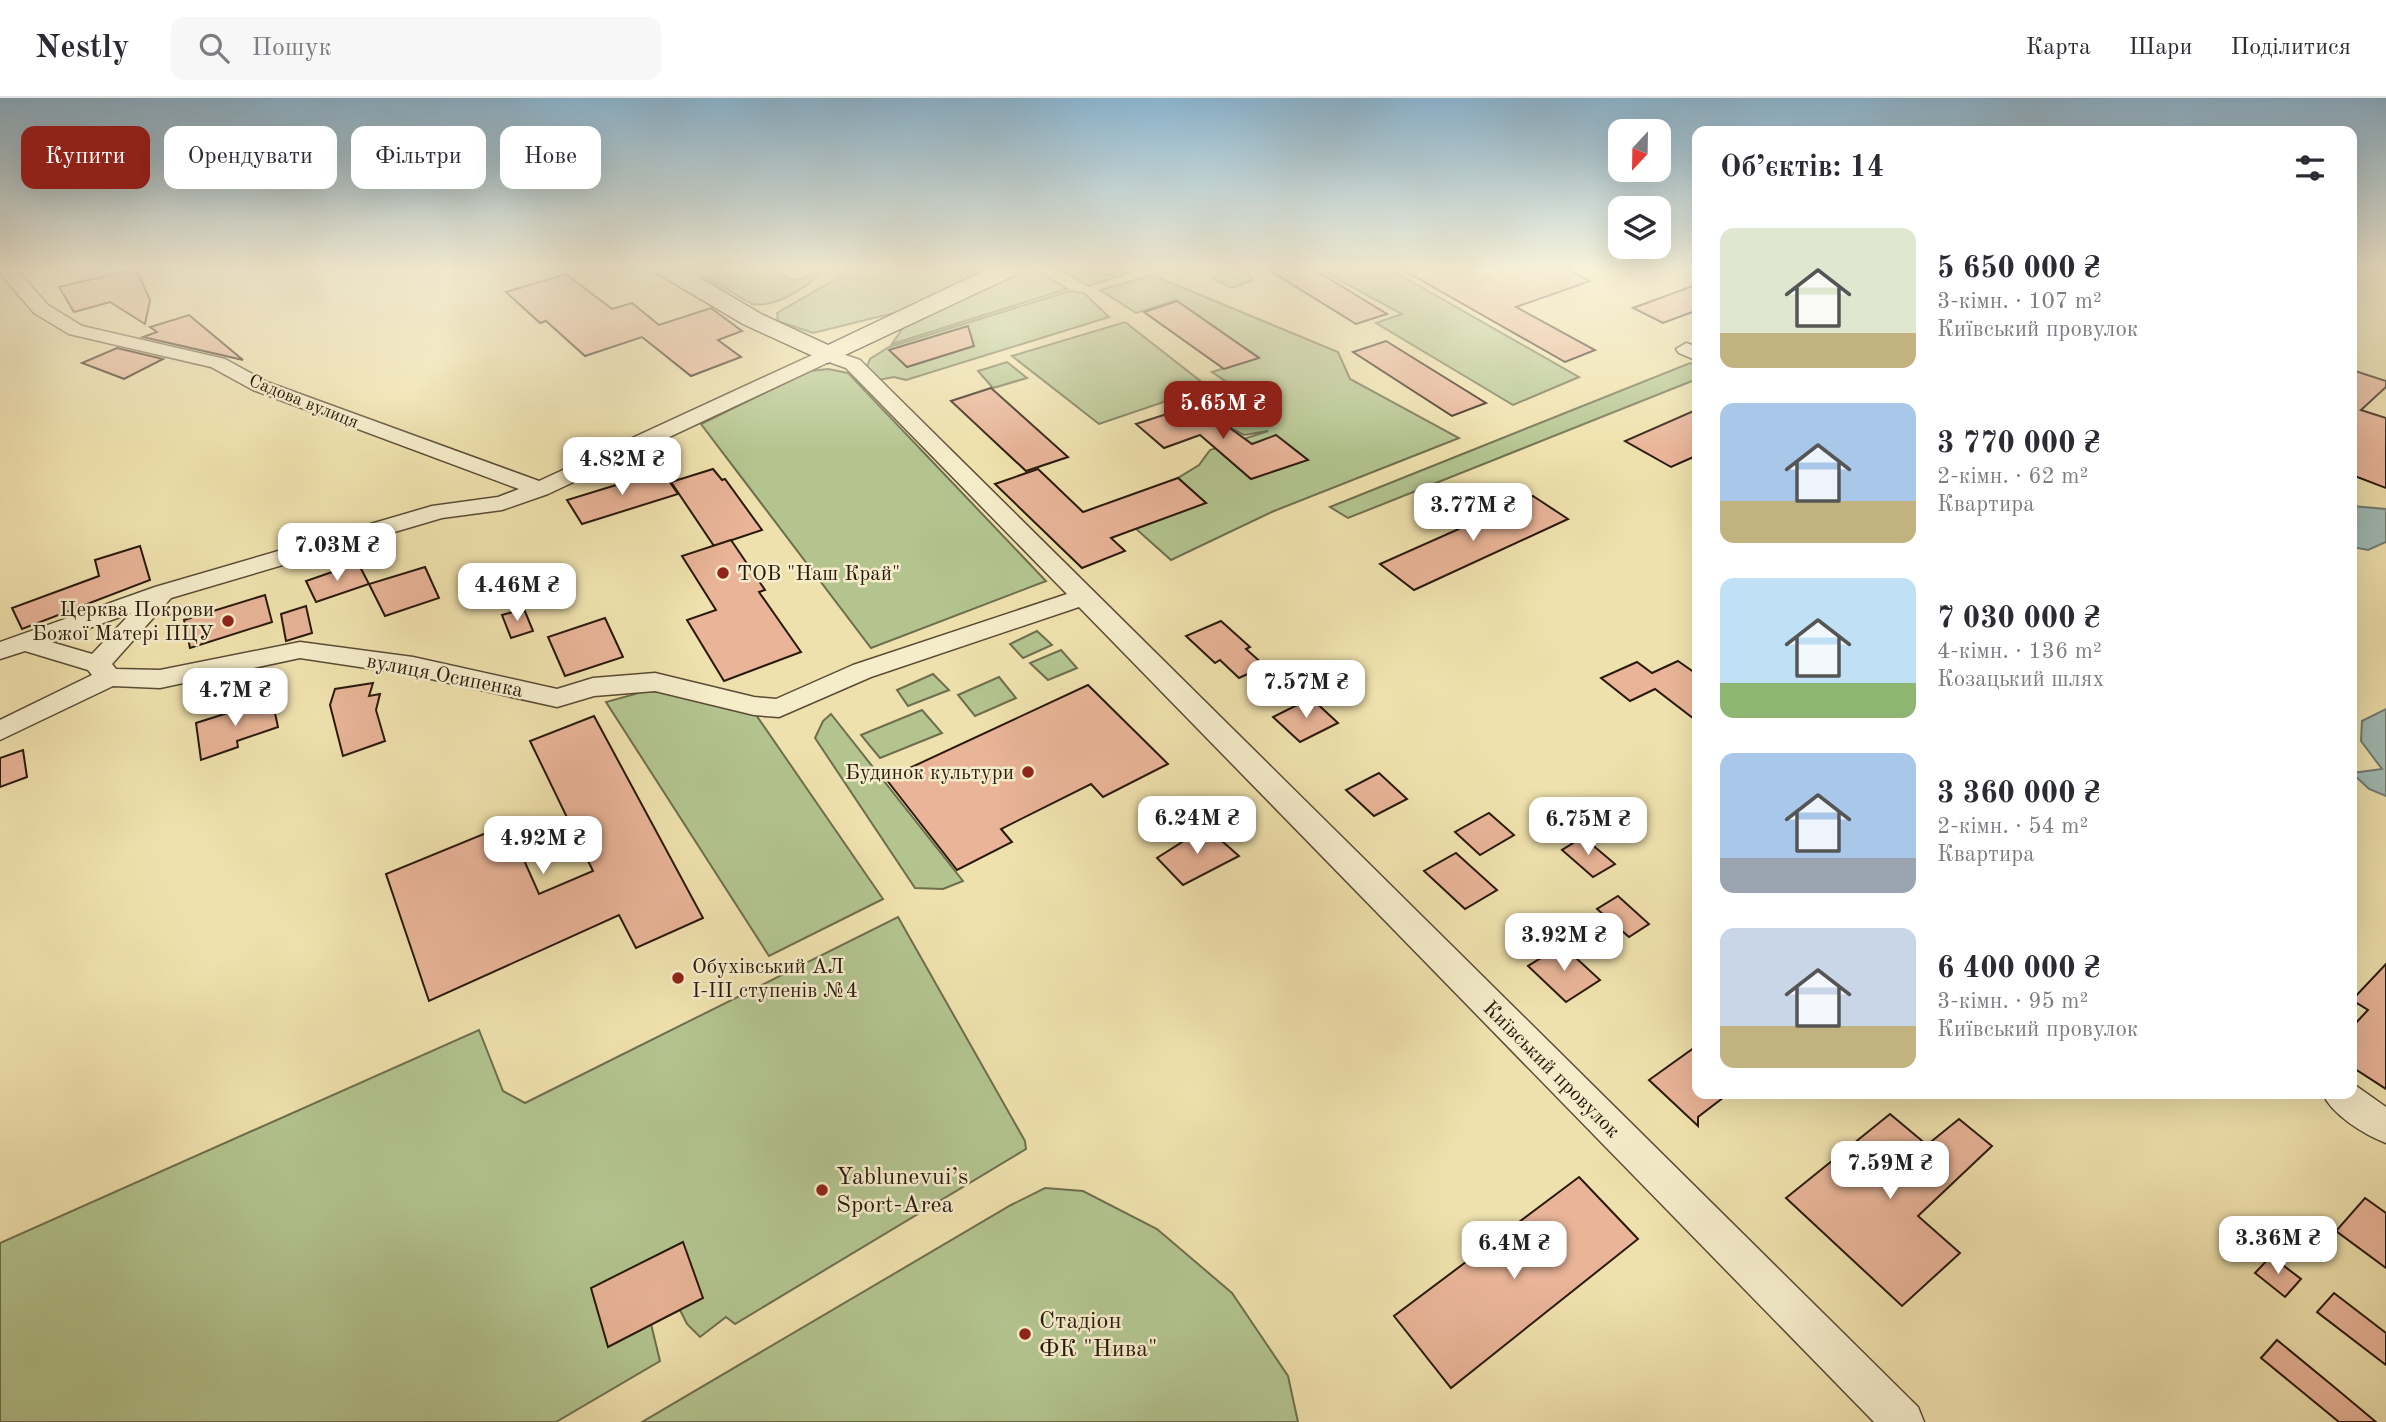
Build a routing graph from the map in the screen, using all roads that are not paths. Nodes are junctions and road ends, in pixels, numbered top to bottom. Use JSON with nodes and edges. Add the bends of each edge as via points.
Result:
{"nodes":[{"id":1,"x":74,"y":329,"type":"edge"},
{"id":2,"x":773,"y":329,"type":"edge"},
{"id":3,"x":885,"y":329,"type":"edge"},
{"id":4,"x":828,"y":355,"type":"junction"},
{"id":5,"x":540,"y":489,"type":"junction"},
{"id":6,"x":164,"y":592,"type":"junction"},
{"id":7,"x":1083,"y":597,"type":"junction"},
{"id":8,"x":11,"y":647,"type":"edge"},
{"id":9,"x":103,"y":670,"type":"junction"},
{"id":10,"x":0,"y":731,"type":"edge"},
{"id":11,"x":2347,"y":1099,"type":"edge"},
{"id":12,"x":2386,"y":1127,"type":"edge"},
{"id":13,"x":1903,"y":1422,"type":"edge"}],
"edges":[{"from":1,"to":5,"type":"street","name":"Садова вулиця","via":[[218,363],[260,386]]},
{"from":2,"to":4,"type":"street"},
{"from":3,"to":4,"type":"street"},
{"from":4,"to":5,"type":"street"},
{"from":4,"to":7,"type":"street","name":"Київський провулок","via":[[853,364]]},
{"from":5,"to":6,"type":"street","via":[[502,503],[440,511]]},
{"from":6,"to":8,"type":"street"},
{"from":6,"to":9,"type":"street"},
{"from":7,"to":9,"type":"street","name":"вулиця Осипенка","via":[[862,671],[779,708],[654,682],[593,687],[557,698],[413,666],[300,650],[160,679]]},
{"from":7,"to":13,"type":"street","name":"Київський провулок"},
{"from":8,"to":9,"type":"street"},
{"from":9,"to":10,"type":"street","name":"вулиця Осипенка"},
{"from":11,"to":12,"type":"street"}]}
